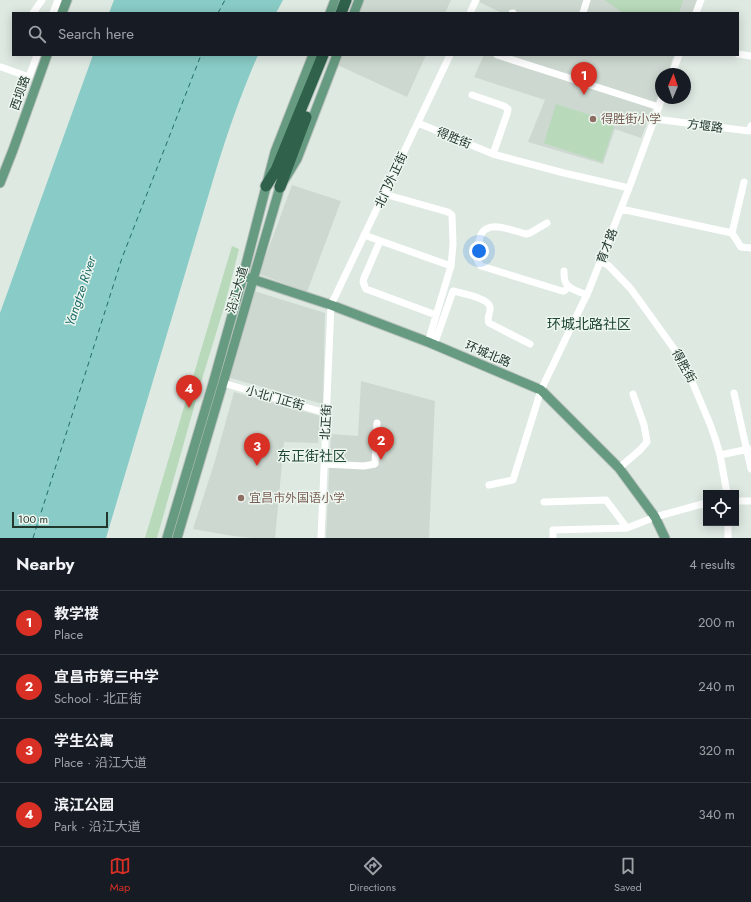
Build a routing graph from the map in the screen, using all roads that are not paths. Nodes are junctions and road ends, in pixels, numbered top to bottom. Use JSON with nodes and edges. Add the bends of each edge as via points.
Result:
{"nodes":[{"id":1,"x":42,"y":0,"type":"edge"},
{"id":2,"x":58,"y":0,"type":"edge"},
{"id":3,"x":67,"y":0,"type":"edge"},
{"id":4,"x":335,"y":0,"type":"edge"},
{"id":5,"x":346,"y":0,"type":"edge"},
{"id":6,"x":352,"y":0,"type":"edge"},
{"id":7,"x":359,"y":0,"type":"edge"},
{"id":8,"x":476,"y":0,"type":"edge"},
{"id":9,"x":587,"y":0,"type":"edge"},
{"id":10,"x":701,"y":0,"type":"edge"},
{"id":11,"x":34,"y":12,"type":"edge"},
{"id":12,"x":53,"y":12,"type":"edge"},
{"id":13,"x":62,"y":12,"type":"edge"},
{"id":14,"x":330,"y":12,"type":"edge"},
{"id":15,"x":341,"y":12,"type":"edge"},
{"id":16,"x":347,"y":12,"type":"edge"},
{"id":17,"x":354,"y":12,"type":"edge"},
{"id":18,"x":470,"y":12,"type":"edge"},
{"id":19,"x":583,"y":12,"type":"edge"},
{"id":20,"x":696,"y":12,"type":"edge"},
{"id":21,"x":739,"y":54,"type":"edge"},
{"id":22,"x":37,"y":56,"type":"edge"},
{"id":23,"x":47,"y":56,"type":"edge"},
{"id":24,"x":313,"y":56,"type":"edge"},
{"id":25,"x":324,"y":56,"type":"edge"},
{"id":26,"x":329,"y":56,"type":"edge"},
{"id":27,"x":338,"y":56,"type":"edge"},
{"id":28,"x":450,"y":56,"type":"edge"},
{"id":29,"x":500,"y":56,"type":"edge"},
{"id":30,"x":679,"y":56,"type":"edge"},
{"id":31,"x":751,"y":56,"type":"edge"},
{"id":32,"x":1,"y":67,"type":"edge"},
{"id":33,"x":674,"y":68,"type":"edge"},
{"id":34,"x":472,"y":96,"type":"dead end"},
{"id":35,"x":660,"y":104,"type":"edge"},
{"id":36,"x":659,"y":107,"type":"junction"},
{"id":37,"x":654,"y":119,"type":"junction"},
{"id":38,"x":418,"y":123,"type":"junction"},
{"id":39,"x":751,"y":126,"type":"edge"},
{"id":40,"x":493,"y":154,"type":"junction"},
{"id":41,"x":744,"y":182,"type":"dead end"},
{"id":42,"x":0,"y":183,"type":"edge"},
{"id":43,"x":266,"y":186,"type":"junction"},
{"id":44,"x":280,"y":187,"type":"junction"},
{"id":45,"x":629,"y":188,"type":"junction"},
{"id":46,"x":384,"y":194,"type":"junction"},
{"id":47,"x":621,"y":209,"type":"junction"},
{"id":48,"x":547,"y":223,"type":"dead end"},
{"id":49,"x":732,"y":232,"type":"junction"},
{"id":50,"x":364,"y":235,"type":"junction"},
{"id":51,"x":380,"y":241,"type":"junction"},
{"id":52,"x":751,"y":248,"type":"edge"},
{"id":53,"x":601,"y":261,"type":"junction"},
{"id":54,"x":451,"y":266,"type":"junction"},
{"id":55,"x":564,"y":271,"type":"dead end"},
{"id":56,"x":243,"y":276,"type":"junction"},
{"id":57,"x":253,"y":279,"type":"junction"},
{"id":58,"x":569,"y":287,"type":"junction"},
{"id":59,"x":586,"y":295,"type":"junction"},
{"id":60,"x":331,"y":305,"type":"junction"},
{"id":61,"x":436,"y":315,"type":"junction"},
{"id":62,"x":431,"y":343,"type":"junction"},
{"id":63,"x":530,"y":344,"type":"dead end"},
{"id":64,"x":223,"y":383,"type":"junction"},
{"id":65,"x":541,"y":390,"type":"junction"},
{"id":66,"x":734,"y":392,"type":"dead end"},
{"id":67,"x":633,"y":394,"type":"dead end"},
{"id":68,"x":326,"y":413,"type":"junction"},
{"id":69,"x":377,"y":423,"type":"dead end"},
{"id":70,"x":749,"y":449,"type":"edge"},
{"id":71,"x":720,"y":456,"type":"junction"},
{"id":72,"x":324,"y":464,"type":"junction"},
{"id":73,"x":619,"y":468,"type":"junction"},
{"id":74,"x":751,"y":469,"type":"edge"},
{"id":75,"x":489,"y":485,"type":"dead end"},
{"id":76,"x":726,"y":490,"type":"edge"},
{"id":77,"x":751,"y":500,"type":"edge"},
{"id":78,"x":739,"y":501,"type":"edge"},
{"id":79,"x":544,"y":502,"type":"dead end"},
{"id":80,"x":703,"y":504,"type":"edge"},
{"id":81,"x":655,"y":517,"type":"junction"},
{"id":82,"x":728,"y":526,"type":"edge"},
{"id":83,"x":627,"y":528,"type":"junction"},
{"id":84,"x":167,"y":538,"type":"edge"},
{"id":85,"x":177,"y":538,"type":"edge"},
{"id":86,"x":321,"y":538,"type":"edge"},
{"id":87,"x":553,"y":538,"type":"edge"},
{"id":88,"x":665,"y":538,"type":"edge"},
{"id":89,"x":728,"y":538,"type":"edge"}],
"edges":[{"from":1,"to":11,"type":"street"},
{"from":2,"to":12,"type":"street"},
{"from":3,"to":13,"type":"main road"},
{"from":4,"to":14,"type":"main road"},
{"from":5,"to":15,"type":"highway"},
{"from":6,"to":16,"type":"highway"},
{"from":7,"to":17,"type":"main road"},
{"from":8,"to":18,"type":"street"},
{"from":9,"to":19,"type":"street"},
{"from":10,"to":20,"type":"street"},
{"from":21,"to":31,"type":"street"},
{"from":22,"to":32,"type":"street","via":[[29,77]]},
{"from":23,"to":42,"type":"main road","name":"西坝路"},
{"from":24,"to":43,"type":"main road","name":"沿江大道","via":[[275,152]]},
{"from":25,"to":43,"type":"highway","via":[[276,170]]},
{"from":26,"to":44,"type":"highway"},
{"from":27,"to":44,"type":"main road","name":"沿江大道","via":[[297,159]]},
{"from":28,"to":38,"type":"street","name":"北门外正街"},
{"from":29,"to":36,"type":"street"},
{"from":30,"to":33,"type":"street"},
{"from":34,"to":40,"type":"street","via":[[508,109]]},
{"from":35,"to":36,"type":"street","name":"育才路"},
{"from":36,"to":37,"type":"street","name":"育才路"},
{"from":37,"to":39,"type":"street","name":"方堰路","via":[[748,132]]},
{"from":37,"to":45,"type":"street","name":"育才路"},
{"from":38,"to":40,"type":"street","name":"得胜街"},
{"from":38,"to":46,"type":"street","name":"北门外正街"},
{"from":40,"to":45,"type":"street","name":"得胜街"},
{"from":41,"to":49,"type":"street"},
{"from":43,"to":56,"type":"main road","name":"沿江大道"},
{"from":44,"to":57,"type":"main road","name":"沿江大道"},
{"from":45,"to":47,"type":"street","name":"育才路"},
{"from":46,"to":50,"type":"street","name":"北门外正街"},
{"from":46,"to":54,"type":"street","via":[[452,215]]},
{"from":47,"to":49,"type":"street"},
{"from":47,"to":53,"type":"street","name":"育才路"},
{"from":48,"to":58,"type":"street","via":[[530,234],[495,226],[486,228],[481,234],[476,252],[477,260],[481,266],[562,291]]},
{"from":49,"to":52,"type":"street","via":[[740,247]]},
{"from":50,"to":51,"type":"street"},
{"from":50,"to":60,"type":"street","name":"北门外正街"},
{"from":51,"to":54,"type":"street"},
{"from":51,"to":61,"type":"street","via":[[364,278],[366,290]]},
{"from":53,"to":59,"type":"street","name":"育才路"},
{"from":53,"to":71,"type":"street","name":"得胜街","via":[[631,289],[680,357],[710,424]]},
{"from":54,"to":61,"type":"street"},
{"from":55,"to":58,"type":"street","via":[[565,281]]},
{"from":56,"to":57,"type":"main road","name":"环城北路"},
{"from":56,"to":84,"type":"main road","name":"沿江大道"},
{"from":57,"to":60,"type":"main road","name":"环城北路"},
{"from":57,"to":64,"type":"main road","name":"沿江大道"},
{"from":58,"to":59,"type":"street"},
{"from":59,"to":65,"type":"street","name":"育才路"},
{"from":60,"to":62,"type":"main road","name":"环城北路"},
{"from":60,"to":68,"type":"street","name":"北正街"},
{"from":61,"to":62,"type":"street"},
{"from":62,"to":63,"type":"street","via":[[453,290],[488,303],[491,309],[487,320],[489,323]]},
{"from":62,"to":65,"type":"main road","name":"环城北路"},
{"from":64,"to":68,"type":"street","name":"小北门正街"},
{"from":64,"to":85,"type":"main road","name":"沿江大道"},
{"from":65,"to":73,"type":"main road","name":"环城北路"},
{"from":65,"to":75,"type":"street","name":"育才路","via":[[513,480]]},
{"from":66,"to":70,"type":"street"},
{"from":67,"to":73,"type":"street","via":[[647,442]]},
{"from":68,"to":72,"type":"street","name":"北正街"},
{"from":69,"to":72,"type":"street","via":[[375,464]]},
{"from":70,"to":71,"type":"street"},
{"from":70,"to":74,"type":"street"},
{"from":71,"to":76,"type":"street","name":"得胜街"},
{"from":72,"to":86,"type":"street","name":"北正街"},
{"from":73,"to":81,"type":"main road","name":"环城北路"},
{"from":77,"to":78,"type":"street"},
{"from":79,"to":83,"type":"street","via":[[606,500]]},
{"from":80,"to":81,"type":"street"},
{"from":81,"to":83,"type":"street"},
{"from":81,"to":88,"type":"main road","name":"环城北路"},
{"from":82,"to":89,"type":"street"},
{"from":83,"to":87,"type":"street","via":[[553,530]]}]}
